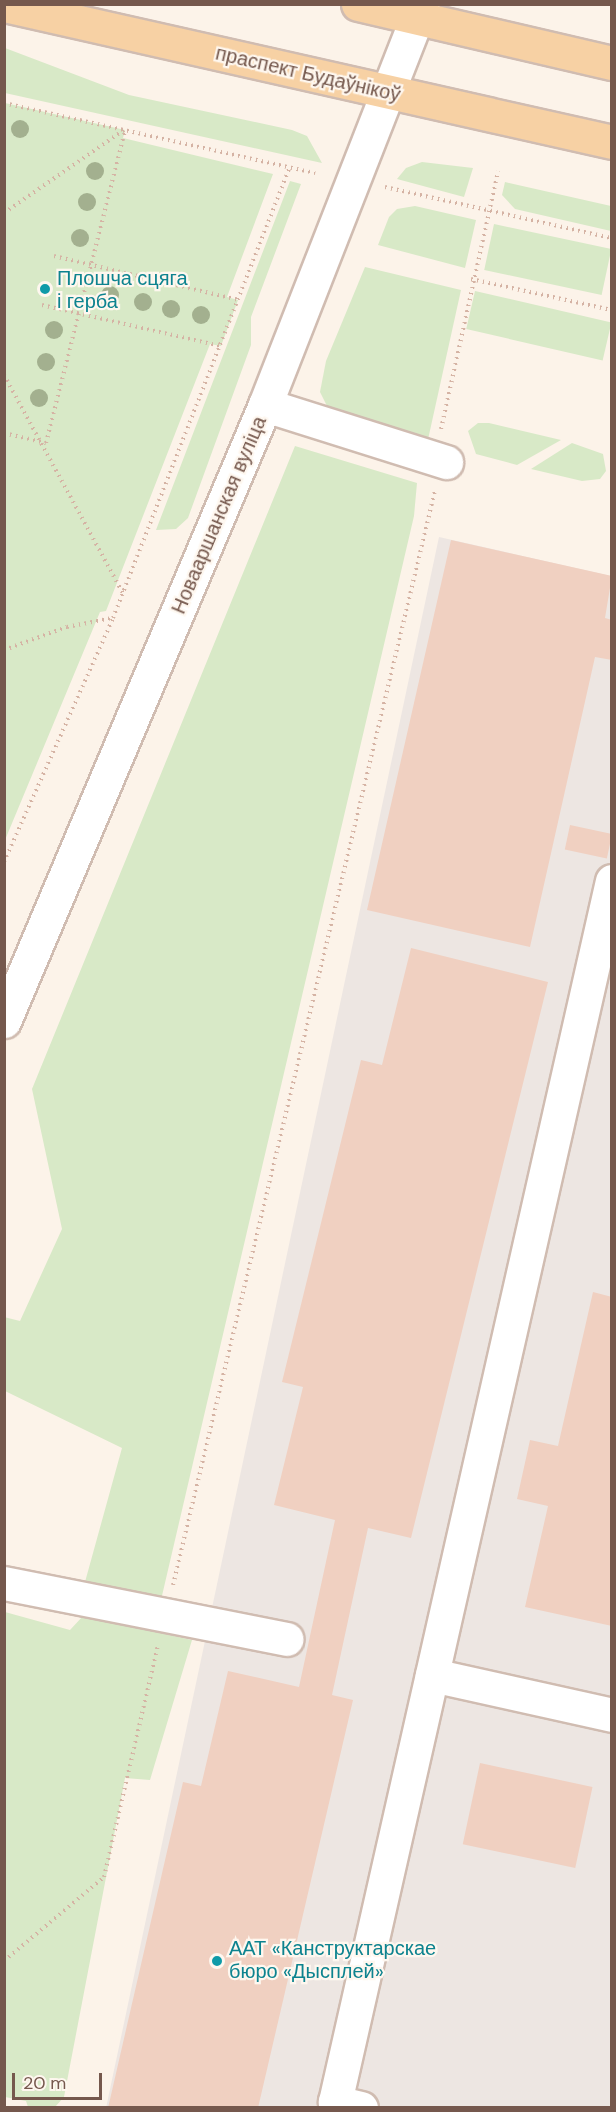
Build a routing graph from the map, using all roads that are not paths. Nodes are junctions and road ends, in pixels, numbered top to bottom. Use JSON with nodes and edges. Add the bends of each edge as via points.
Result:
{"nodes":[{"id":1,"x":358,"y":4,"type":"edge"},
{"id":2,"x":4,"y":5,"type":"edge"},
{"id":3,"x":419,"y":11,"type":"edge"},
{"id":4,"x":612,"y":63,"type":"edge"},
{"id":5,"x":390,"y":93,"type":"junction"},
{"id":6,"x":612,"y":142,"type":"edge"},
{"id":7,"x":265,"y":405,"type":"junction"},
{"id":8,"x":441,"y":461,"type":"road end"},
{"id":9,"x":612,"y":881,"type":"edge"},
{"id":10,"x":4,"y":1021,"type":"edge"},
{"id":11,"x":4,"y":1583,"type":"edge"},
{"id":12,"x":285,"y":1639,"type":"dead end"},
{"id":13,"x":432,"y":1675,"type":"junction"},
{"id":14,"x":612,"y":1715,"type":"edge"},
{"id":15,"x":362,"y":2108,"type":"edge"}],
"edges":[{"from":1,"to":3,"type":"main road"},
{"from":2,"to":5,"type":"main road","name":"праспект Будаўнікоў"},
{"from":3,"to":4,"type":"main road"},
{"from":3,"to":5,"type":"street","name":"Новааршанская вуліца"},
{"from":5,"to":6,"type":"main road","name":"праспект Будаўнікоў"},
{"from":5,"to":7,"type":"street","name":"Новааршанская вуліца"},
{"from":7,"to":8,"type":"street"},
{"from":7,"to":10,"type":"street","name":"Новааршанская вуліца"},
{"from":9,"to":13,"type":"street"},
{"from":11,"to":12,"type":"street"},
{"from":13,"to":14,"type":"street"},
{"from":13,"to":15,"type":"street","via":[[335,2102]]}]}
